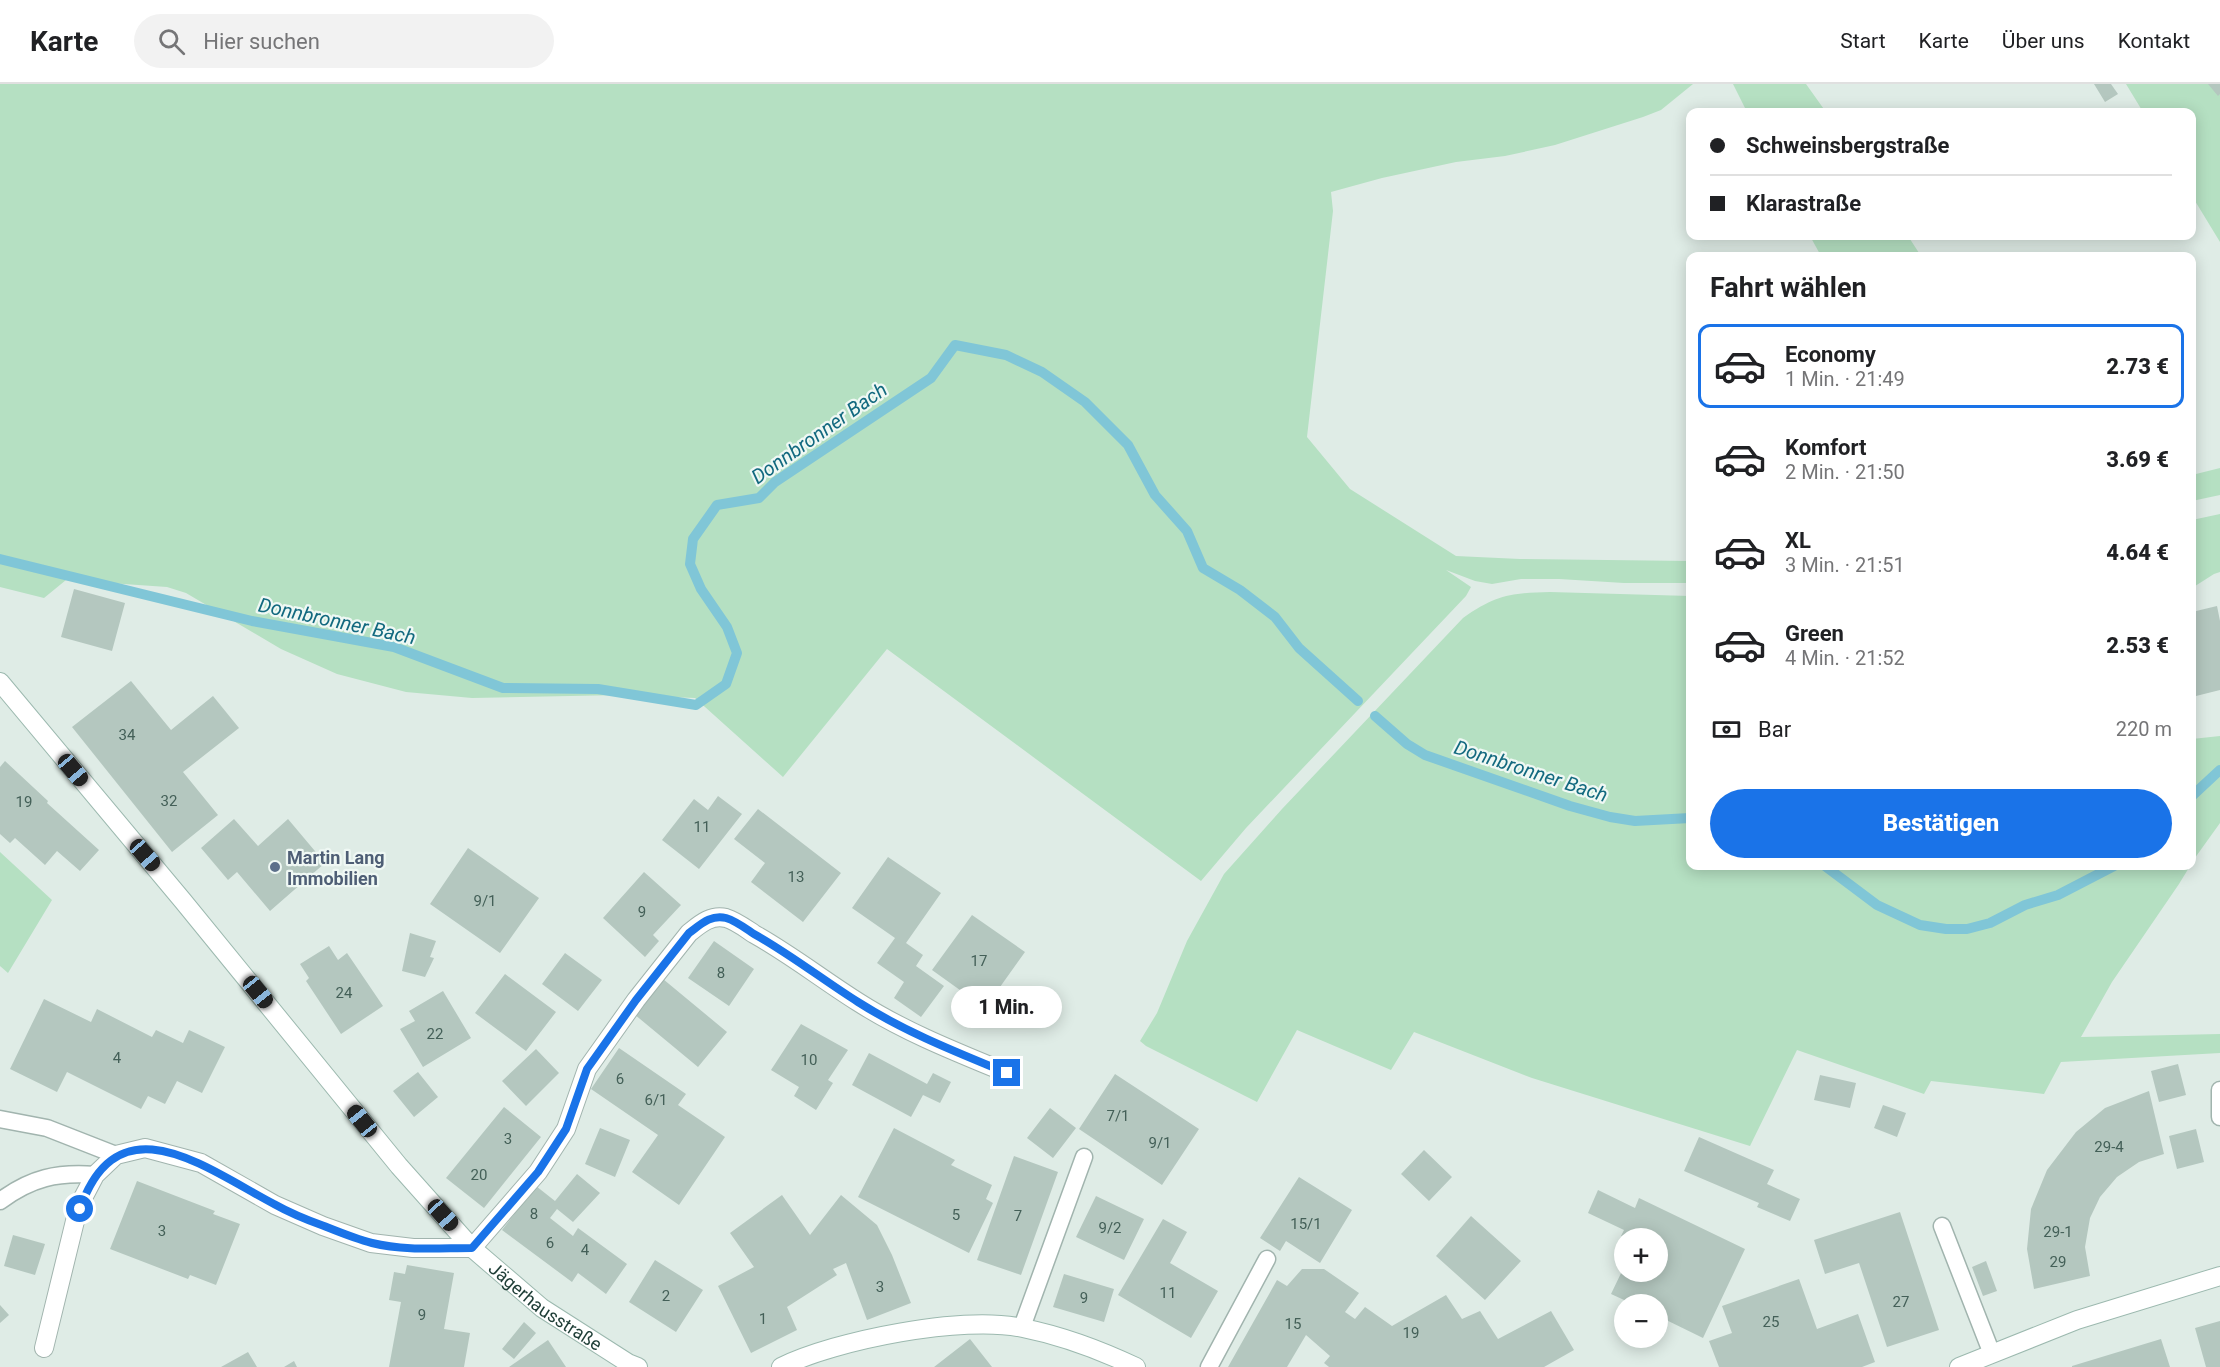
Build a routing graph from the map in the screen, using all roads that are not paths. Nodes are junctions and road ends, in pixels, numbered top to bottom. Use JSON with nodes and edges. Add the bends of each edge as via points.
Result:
{"nodes":[{"id":1,"x":0,"y":682,"type":"edge"},
{"id":2,"x":1007,"y":1073,"type":"dead end"},
{"id":3,"x":2220,"y":1090,"type":"edge"},
{"id":4,"x":2220,"y":1117,"type":"edge"},
{"id":5,"x":0,"y":1119,"type":"edge"},
{"id":6,"x":116,"y":1155,"type":"junction"},
{"id":7,"x":1084,"y":1157,"type":"dead end"},
{"id":8,"x":95,"y":1175,"type":"junction"},
{"id":9,"x":0,"y":1201,"type":"edge"},
{"id":10,"x":1942,"y":1227,"type":"dead end"},
{"id":11,"x":472,"y":1248,"type":"junction"},
{"id":12,"x":1267,"y":1259,"type":"dead end"},
{"id":13,"x":2220,"y":1276,"type":"edge"},
{"id":14,"x":1022,"y":1327,"type":"junction"},
{"id":15,"x":44,"y":1348,"type":"dead end"},
{"id":16,"x":1992,"y":1354,"type":"junction"},
{"id":17,"x":638,"y":1367,"type":"edge"},
{"id":18,"x":781,"y":1367,"type":"edge"},
{"id":19,"x":1136,"y":1367,"type":"edge"},
{"id":20,"x":1209,"y":1367,"type":"edge"},
{"id":21,"x":1959,"y":1367,"type":"edge"}],
"edges":[{"from":1,"to":11,"type":"street","name":"Jägerhausstraße","via":[[399,1166]]},
{"from":2,"to":11,"type":"street","via":[[884,1018],[766,940],[732,921],[712,918],[689,933],[608,1037],[587,1069],[566,1129],[538,1172]]},
{"from":3,"to":4,"type":"lane"},
{"from":5,"to":6,"type":"lane","via":[[47,1128]]},
{"from":6,"to":8,"type":"street"},
{"from":6,"to":11,"type":"street","via":[[144,1148],[201,1163],[275,1205],[371,1243]]},
{"from":7,"to":14,"type":"lane"},
{"from":8,"to":9,"type":"lane","via":[[47,1177],[19,1187]]},
{"from":8,"to":15,"type":"street","via":[[75,1221]]},
{"from":10,"to":16,"type":"lane"},
{"from":11,"to":17,"type":"street","name":"Jägerhausstraße","via":[[542,1308]]},
{"from":12,"to":20,"type":"lane"},
{"from":13,"to":16,"type":"street","via":[[2077,1320]]},
{"from":14,"to":18,"type":"street","via":[[955,1325],[884,1336],[801,1357]]},
{"from":14,"to":19,"type":"street","via":[[1071,1340]]},
{"from":16,"to":21,"type":"street"}]}
